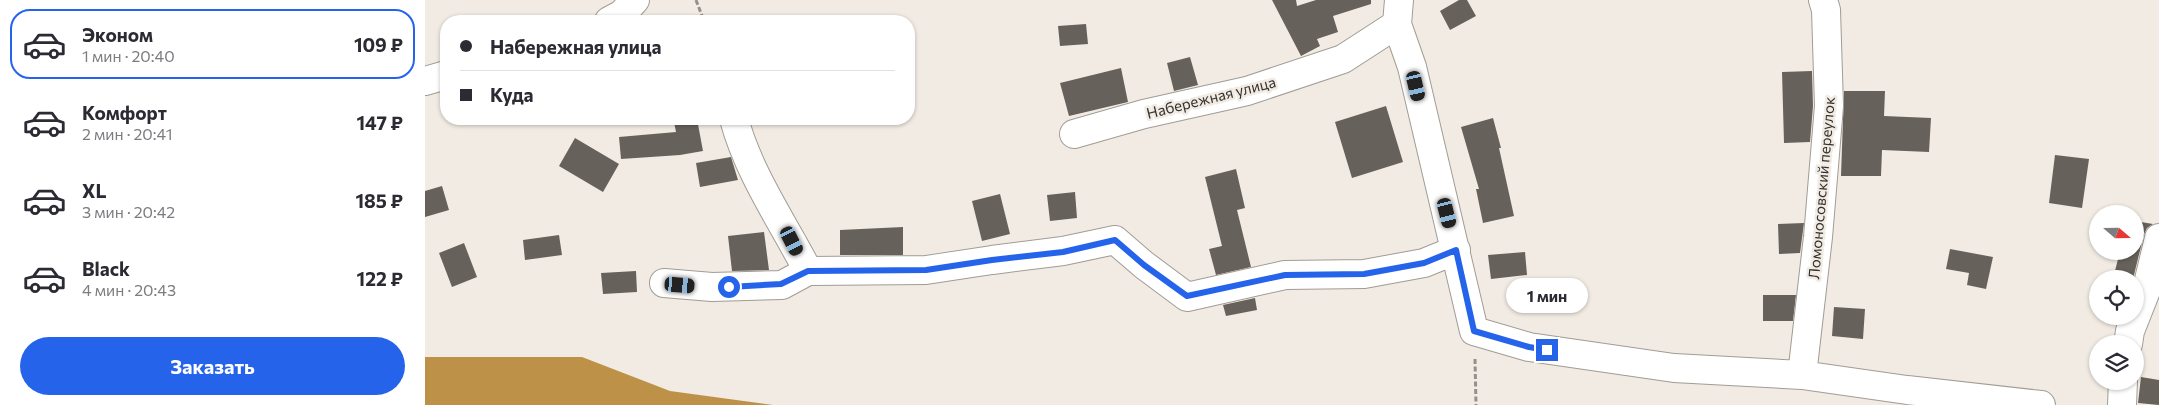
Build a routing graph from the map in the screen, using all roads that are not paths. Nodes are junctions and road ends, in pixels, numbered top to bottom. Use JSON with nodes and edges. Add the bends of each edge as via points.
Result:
{"nodes":[{"id":1,"x":635,"y":0,"type":"edge"},
{"id":2,"x":1823,"y":0,"type":"edge"},
{"id":3,"x":1398,"y":12,"type":"edge"},
{"id":4,"x":620,"y":15,"type":"edge"},
{"id":5,"x":440,"y":77,"type":"edge"},
{"id":6,"x":425,"y":82,"type":"edge"},
{"id":7,"x":736,"y":125,"type":"edge"},
{"id":8,"x":1074,"y":134,"type":"dead end"},
{"id":9,"x":2159,"y":238,"type":"edge"},
{"id":10,"x":1456,"y":250,"type":"junction"},
{"id":11,"x":808,"y":271,"type":"junction"},
{"id":12,"x":664,"y":283,"type":"dead end"},
{"id":13,"x":2129,"y":335,"type":"edge"},
{"id":14,"x":1802,"y":375,"type":"junction"},
{"id":15,"x":2123,"y":390,"type":"edge"},
{"id":16,"x":2041,"y":405,"type":"edge"},
{"id":17,"x":2122,"y":405,"type":"edge"}],
"edges":[{"from":1,"to":4,"type":"street"},
{"from":2,"to":14,"type":"street","name":"Ломоносовский переулок","via":[[1829,106]]},
{"from":3,"to":8,"type":"street","name":"Набережная улица","via":[[1343,59],[1247,91]]},
{"from":3,"to":10,"type":"street","name":"Набережная улица"},
{"from":5,"to":6,"type":"street"},
{"from":7,"to":11,"type":"street","via":[[756,179]]},
{"from":9,"to":13,"type":"street","via":[[2147,288]]},
{"from":10,"to":11,"type":"street","via":[[1424,263],[1364,274],[1285,275],[1187,296],[1115,240],[1063,252],[926,270]]},
{"from":10,"to":14,"type":"street","name":"Набережная улица","via":[[1474,331],[1529,347],[1674,368]]},
{"from":11,"to":12,"type":"street","via":[[781,284],[712,287]]},
{"from":14,"to":16,"type":"street"},
{"from":15,"to":17,"type":"street"}]}
